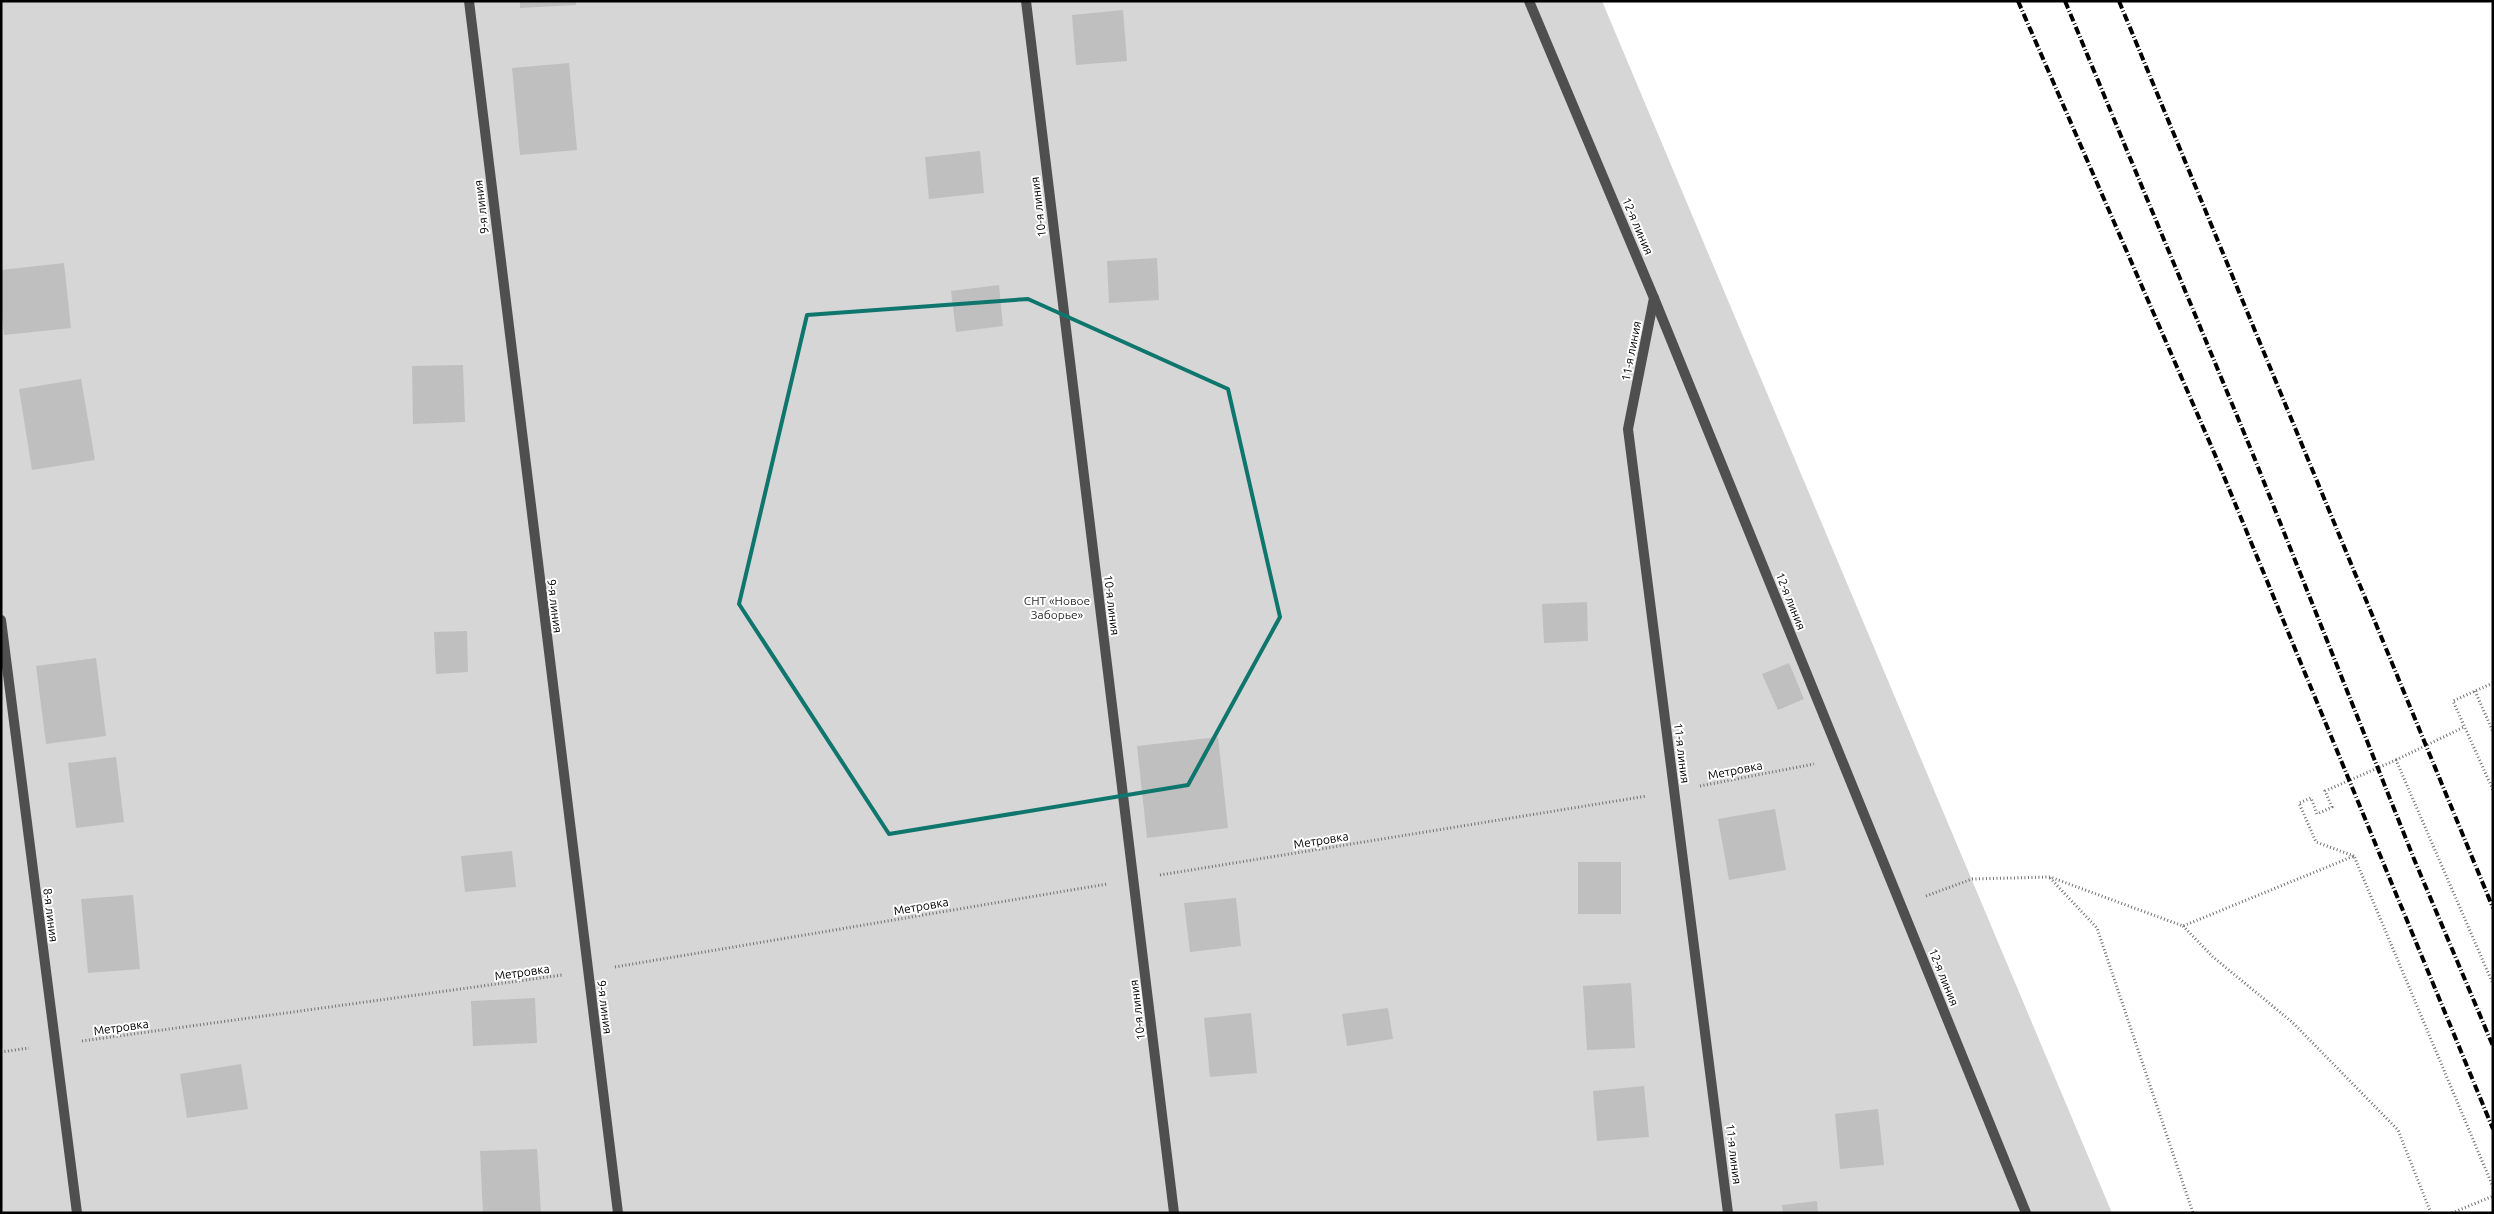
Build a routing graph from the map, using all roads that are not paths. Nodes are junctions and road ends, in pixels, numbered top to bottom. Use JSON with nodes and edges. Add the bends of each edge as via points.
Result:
{"nodes":[{"id":1,"x":469,"y":1,"type":"edge"},
{"id":2,"x":1026,"y":1,"type":"edge"},
{"id":3,"x":1529,"y":1,"type":"edge"},
{"id":4,"x":1654,"y":298,"type":"junction"},
{"id":5,"x":1,"y":620,"type":"edge"},
{"id":6,"x":76,"y":1213,"type":"edge"},
{"id":7,"x":618,"y":1213,"type":"edge"},
{"id":8,"x":1174,"y":1213,"type":"edge"},
{"id":9,"x":1728,"y":1213,"type":"edge"},
{"id":10,"x":2026,"y":1213,"type":"edge"}],
"edges":[{"from":1,"to":7,"type":"street","name":"9-я линия"},
{"from":2,"to":8,"type":"street","name":"10-я линия"},
{"from":3,"to":4,"type":"street","name":"12-я линия"},
{"from":4,"to":9,"type":"street","name":"11-я линия","via":[[1628,429]]},
{"from":4,"to":10,"type":"street","name":"12-я линия"},
{"from":5,"to":6,"type":"street","name":"8-я линия"}]}
